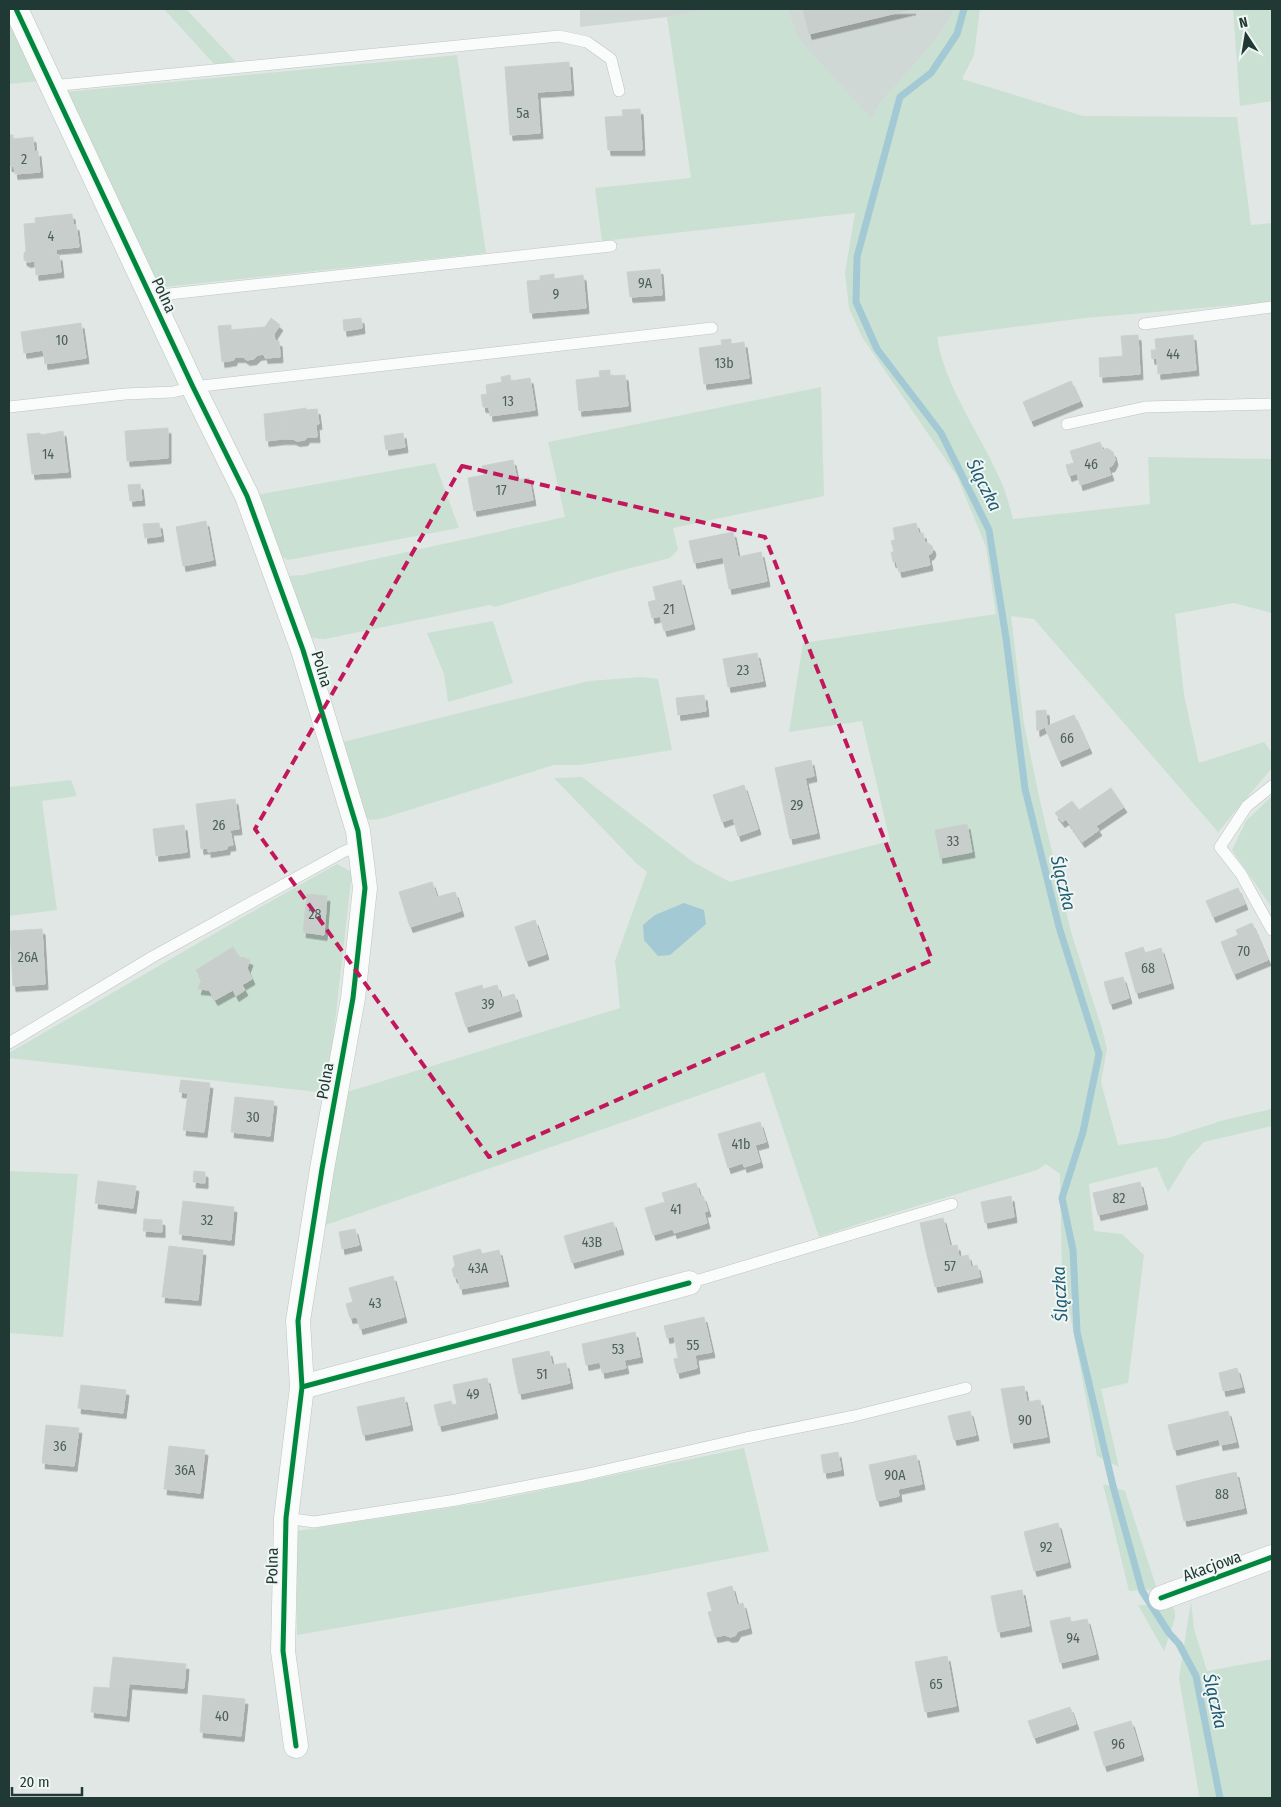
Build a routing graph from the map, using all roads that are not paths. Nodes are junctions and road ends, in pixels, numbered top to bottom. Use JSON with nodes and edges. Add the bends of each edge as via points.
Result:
{"nodes":[{"id":1,"x":16,"y":9,"type":"edge"},
{"id":2,"x":51,"y":86,"type":"junction"},
{"id":3,"x":619,"y":90,"type":"dead end"},
{"id":4,"x":611,"y":246,"type":"dead end"},
{"id":5,"x":151,"y":296,"type":"junction"},
{"id":6,"x":1272,"y":307,"type":"edge"},
{"id":7,"x":1144,"y":324,"type":"dead end"},
{"id":8,"x":712,"y":328,"type":"dead end"},
{"id":9,"x":193,"y":387,"type":"junction"},
{"id":10,"x":1272,"y":404,"type":"edge"},
{"id":11,"x":9,"y":406,"type":"edge"},
{"id":12,"x":1067,"y":424,"type":"dead end"},
{"id":13,"x":1272,"y":786,"type":"edge"},
{"id":14,"x":360,"y":845,"type":"junction"},
{"id":15,"x":1272,"y":930,"type":"edge"},
{"id":16,"x":9,"y":1043,"type":"edge"},
{"id":17,"x":952,"y":1204,"type":"dead end"},
{"id":18,"x":689,"y":1283,"type":"joint"},
{"id":19,"x":302,"y":1387,"type":"junction"},
{"id":20,"x":966,"y":1388,"type":"dead end"},
{"id":21,"x":286,"y":1518,"type":"junction"},
{"id":22,"x":1272,"y":1557,"type":"edge"},
{"id":23,"x":1161,"y":1598,"type":"dead end"},
{"id":24,"x":296,"y":1746,"type":"dead end"}],
"edges":[{"from":1,"to":2,"type":"street","name":"Polna"},
{"from":2,"to":3,"type":"lane","via":[[559,36],[587,42],[611,59]]},
{"from":2,"to":5,"type":"street","name":"Polna"},
{"from":4,"to":5,"type":"lane"},
{"from":5,"to":9,"type":"street","name":"Polna"},
{"from":6,"to":7,"type":"lane"},
{"from":8,"to":9,"type":"lane"},
{"from":9,"to":11,"type":"lane","via":[[173,392]]},
{"from":9,"to":14,"type":"street","name":"Polna","via":[[247,496],[296,633]]},
{"from":10,"to":12,"type":"lane","via":[[1145,407]]},
{"from":13,"to":15,"type":"lane","via":[[1247,806],[1220,847],[1241,874]]},
{"from":14,"to":16,"type":"lane","via":[[154,956]]},
{"from":14,"to":19,"type":"street","name":"Polna","via":[[364,888],[353,998],[298,1321]]},
{"from":17,"to":18,"type":"lane"},
{"from":18,"to":19,"type":"street"},
{"from":19,"to":21,"type":"street","name":"Polna"},
{"from":20,"to":21,"type":"lane","via":[[854,1416],[456,1500],[314,1522]]},
{"from":21,"to":24,"type":"street","name":"Polna","via":[[283,1651]]},
{"from":22,"to":23,"type":"street","name":"Akacjowa"}]}
